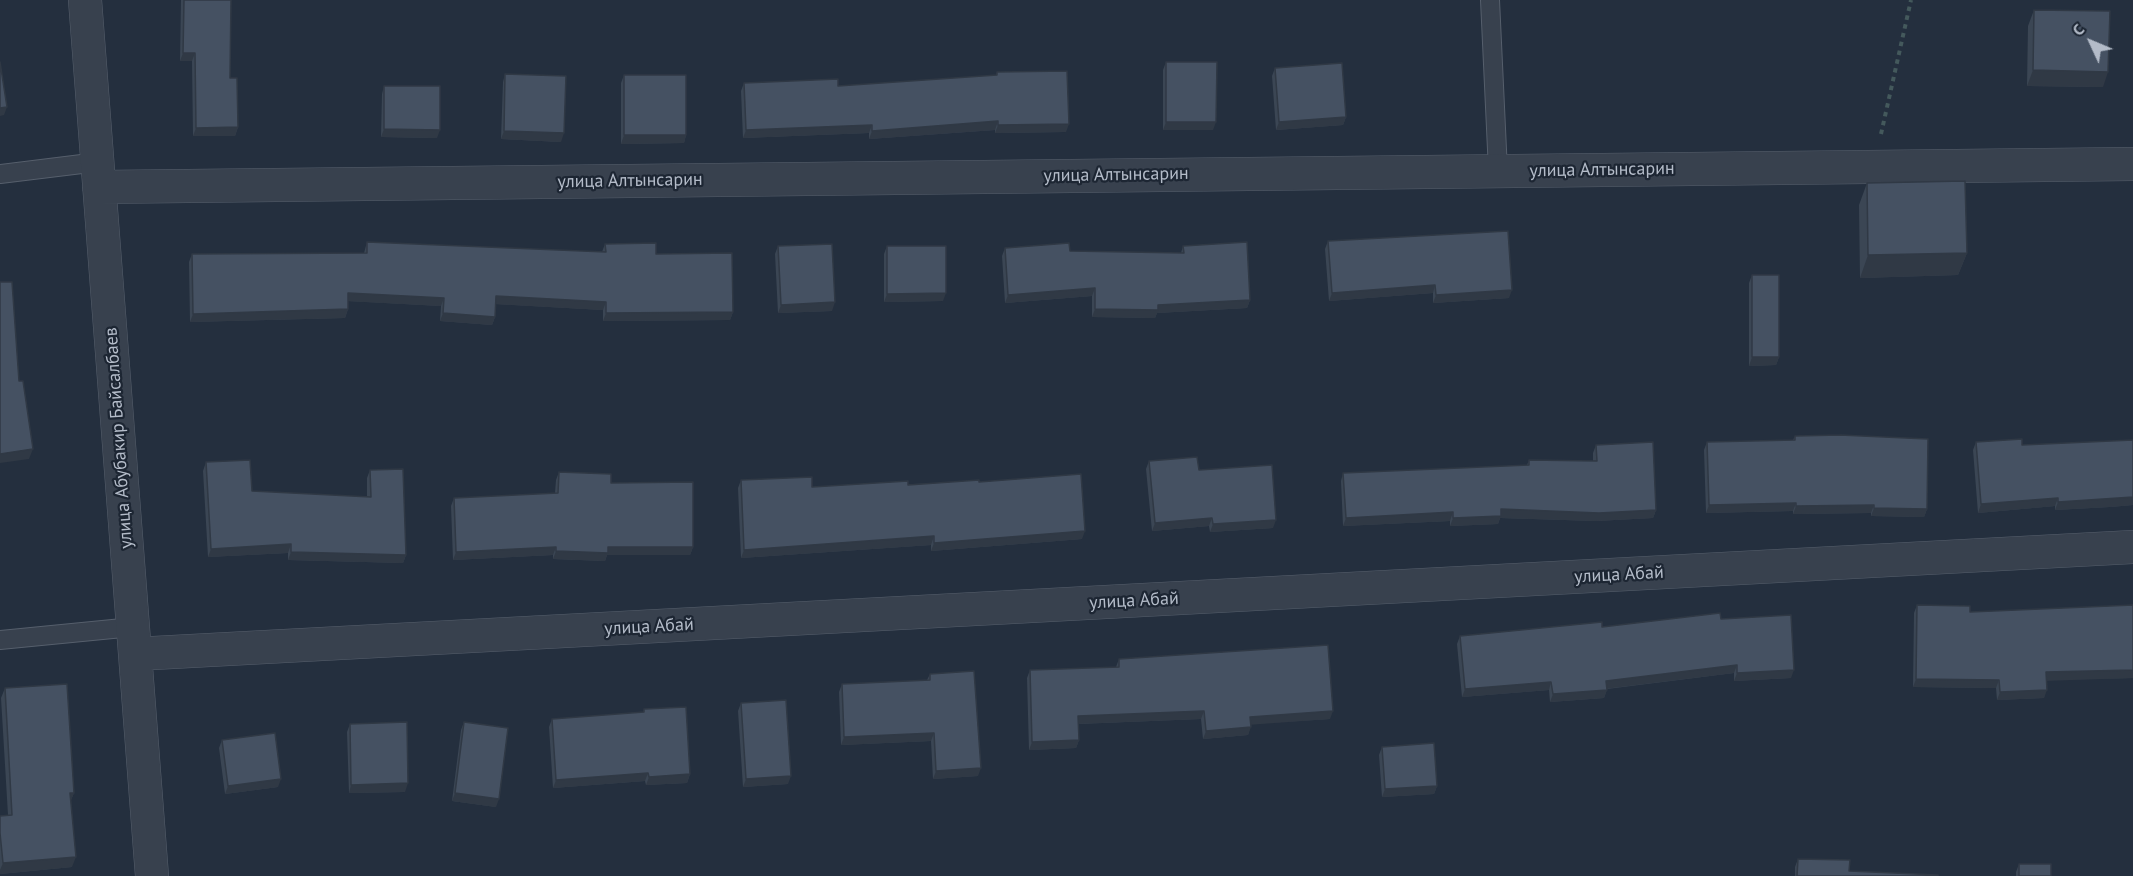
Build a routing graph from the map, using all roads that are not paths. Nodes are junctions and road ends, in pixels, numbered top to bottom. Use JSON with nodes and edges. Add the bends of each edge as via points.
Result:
{"nodes":[{"id":1,"x":85,"y":0,"type":"edge"},
{"id":2,"x":1490,"y":0,"type":"edge"},
{"id":3,"x":2133,"y":164,"type":"edge"},
{"id":4,"x":1498,"y":171,"type":"junction"},
{"id":5,"x":0,"y":174,"type":"edge"},
{"id":6,"x":98,"y":175,"type":"junction"},
{"id":7,"x":2133,"y":547,"type":"edge"},
{"id":8,"x":0,"y":640,"type":"edge"},
{"id":9,"x":134,"y":641,"type":"junction"},
{"id":10,"x":152,"y":876,"type":"edge"}],
"edges":[{"from":1,"to":6,"type":"street","name":"улица Абубакир Байсалбаев"},
{"from":2,"to":4,"type":"lane"},
{"from":3,"to":4,"type":"street","name":"улица Алтынсарин"},
{"from":4,"to":6,"type":"street","name":"улица Алтынсарин"},
{"from":5,"to":6,"type":"lane"},
{"from":6,"to":9,"type":"street","name":"улица Абубакир Байсалбаев"},
{"from":7,"to":9,"type":"street","name":"улица Абай"},
{"from":8,"to":9,"type":"lane"},
{"from":9,"to":10,"type":"street","name":"улица Абубакир Байсалбаев"}]}
